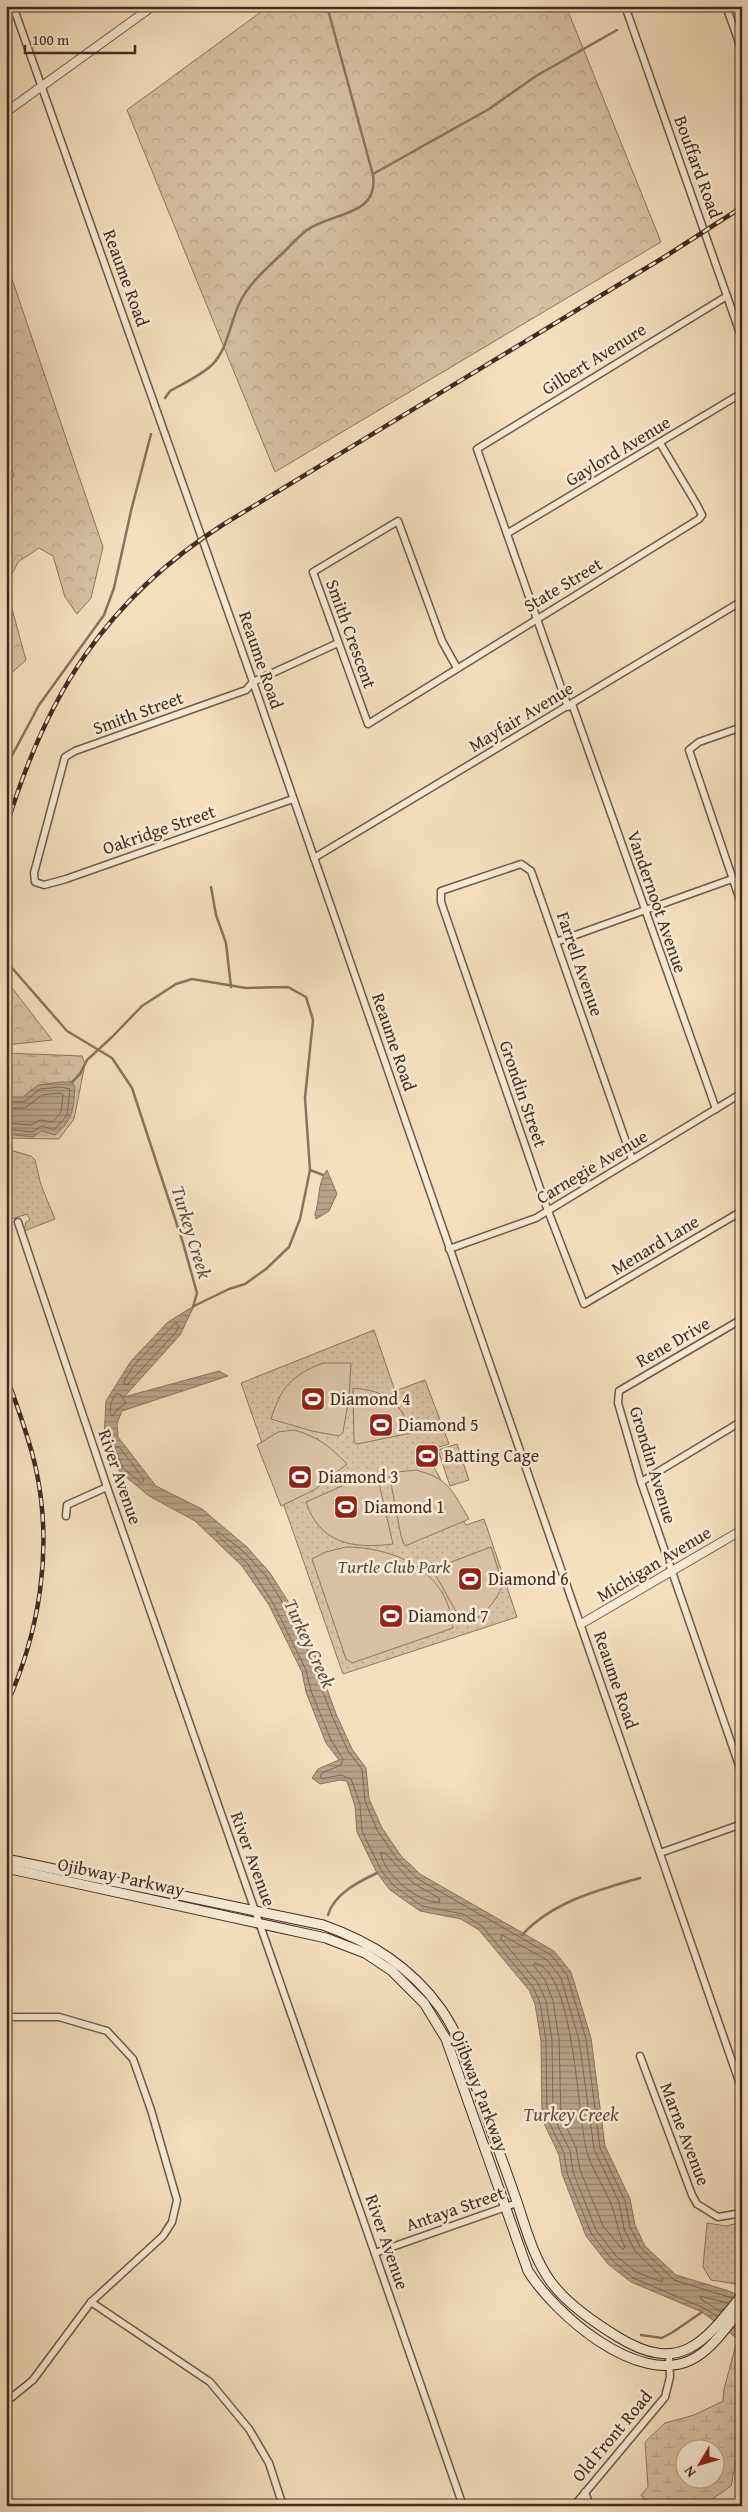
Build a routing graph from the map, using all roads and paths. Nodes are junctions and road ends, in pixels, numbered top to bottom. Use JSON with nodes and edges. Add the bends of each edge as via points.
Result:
{"nodes":[{"id":1,"x":14,"y":6,"type":"edge"},
{"id":2,"x":153,"y":6,"type":"edge"},
{"id":3,"x":625,"y":6,"type":"edge"},
{"id":4,"x":726,"y":6,"type":"edge"},
{"id":5,"x":742,"y":51,"type":"edge"},
{"id":6,"x":41,"y":86,"type":"junction"},
{"id":7,"x":6,"y":112,"type":"edge"},
{"id":8,"x":726,"y":296,"type":"junction"},
{"id":9,"x":742,"y":339,"type":"edge"},
{"id":10,"x":742,"y":393,"type":"edge"},
{"id":11,"x":660,"y":443,"type":"junction"},
{"id":12,"x":477,"y":449,"type":"joint"},
{"id":13,"x":508,"y":533,"type":"junction"},
{"id":14,"x":742,"y":602,"type":"edge"},
{"id":15,"x":537,"y":618,"type":"junction"},
{"id":16,"x":338,"y":643,"type":"junction"},
{"id":17,"x":457,"y":668,"type":"junction"},
{"id":18,"x":253,"y":682,"type":"junction"},
{"id":19,"x":570,"y":706,"type":"junction"},
{"id":20,"x":368,"y":724,"type":"joint"},
{"id":21,"x":742,"y":727,"type":"edge"},
{"id":22,"x":293,"y":800,"type":"junction"},
{"id":23,"x":314,"y":858,"type":"junction"},
{"id":24,"x":732,"y":880,"type":"junction"},
{"id":25,"x":35,"y":882,"type":"joint"},
{"id":26,"x":441,"y":891,"type":"joint"},
{"id":27,"x":742,"y":906,"type":"edge"},
{"id":28,"x":643,"y":910,"type":"junction"},
{"id":29,"x":556,"y":942,"type":"junction"},
{"id":30,"x":742,"y":1093,"type":"edge"},
{"id":31,"x":716,"y":1109,"type":"junction"},
{"id":32,"x":632,"y":1159,"type":"junction"},
{"id":33,"x":548,"y":1211,"type":"junction"},
{"id":34,"x":742,"y":1211,"type":"edge"},
{"id":35,"x":18,"y":1222,"type":"dead end"},
{"id":36,"x":449,"y":1249,"type":"junction"},
{"id":37,"x":584,"y":1304,"type":"joint"},
{"id":38,"x":742,"y":1319,"type":"edge"},
{"id":39,"x":619,"y":1391,"type":"joint"},
{"id":40,"x":742,"y":1421,"type":"edge"},
{"id":41,"x":641,"y":1482,"type":"junction"},
{"id":42,"x":107,"y":1487,"type":"junction"},
{"id":43,"x":66,"y":1516,"type":"dead end"},
{"id":44,"x":742,"y":1530,"type":"edge"},
{"id":45,"x":672,"y":1571,"type":"junction"},
{"id":46,"x":580,"y":1624,"type":"junction"},
{"id":47,"x":742,"y":1774,"type":"edge"},
{"id":48,"x":742,"y":1824,"type":"edge"},
{"id":49,"x":660,"y":1853,"type":"junction"},
{"id":50,"x":6,"y":1859,"type":"edge"},
{"id":51,"x":6,"y":1868,"type":"edge"},
{"id":52,"x":255,"y":1912,"type":"junction"},
{"id":53,"x":260,"y":1923,"type":"junction"},
{"id":54,"x":6,"y":2018,"type":"edge"},
{"id":55,"x":640,"y":2056,"type":"dead end"},
{"id":56,"x":742,"y":2090,"type":"edge"},
{"id":57,"x":517,"y":2203,"type":"junction"},
{"id":58,"x":505,"y":2208,"type":"junction"},
{"id":59,"x":742,"y":2213,"type":"edge"},
{"id":60,"x":375,"y":2253,"type":"junction"},
{"id":61,"x":742,"y":2295,"type":"edge"},
{"id":62,"x":91,"y":2302,"type":"junction"},
{"id":63,"x":742,"y":2308,"type":"edge"},
{"id":64,"x":717,"y":2332,"type":"junction"},
{"id":65,"x":670,"y":2354,"type":"junction"},
{"id":66,"x":669,"y":2367,"type":"junction"},
{"id":67,"x":6,"y":2402,"type":"edge"},
{"id":68,"x":586,"y":2492,"type":"junction"},
{"id":69,"x":283,"y":2506,"type":"edge"},
{"id":70,"x":463,"y":2506,"type":"edge"},
{"id":71,"x":574,"y":2506,"type":"edge"},
{"id":72,"x":590,"y":2506,"type":"edge"}],
"edges":[{"from":1,"to":6,"type":"street","name":"Reaume Road"},
{"from":2,"to":6,"type":"street"},
{"from":3,"to":8,"type":"street","name":"Bouffard Road"},
{"from":4,"to":5,"type":"street"},
{"from":6,"to":7,"type":"street"},
{"from":6,"to":18,"type":"street","name":"Reaume Road"},
{"from":8,"to":9,"type":"street","name":"Bouffard Road"},
{"from":8,"to":12,"type":"street","name":"Gilbert Avenure"},
{"from":10,"to":11,"type":"street","name":"Gaylord Avenue"},
{"from":11,"to":13,"type":"street","name":"Gaylord Avenue"},
{"from":11,"to":15,"type":"street","name":"State Street","via":[[702,515]]},
{"from":12,"to":13,"type":"street","name":"Vandernoot Avenue"},
{"from":13,"to":15,"type":"street","name":"Vandernoot Avenue"},
{"from":14,"to":19,"type":"street","name":"Mayfair Avenue"},
{"from":15,"to":17,"type":"street","name":"State Street"},
{"from":15,"to":19,"type":"street","name":"Vandernoot Avenue"},
{"from":16,"to":17,"type":"street","name":"Smith Crescent","via":[[313,572],[398,521],[442,641]]},
{"from":16,"to":18,"type":"street","name":"Smith Street"},
{"from":16,"to":20,"type":"street","name":"Smith Crescent"},
{"from":17,"to":20,"type":"street","name":"State Street"},
{"from":18,"to":22,"type":"street","name":"Reaume Road"},
{"from":18,"to":25,"type":"street","name":"Smith Street","via":[[246,690],[65,756],[34,873]]},
{"from":19,"to":23,"type":"street","name":"Mayfair Avenue"},
{"from":19,"to":28,"type":"street","name":"Vandernoot Avenue"},
{"from":21,"to":24,"type":"street","via":[[699,742],[689,750]]},
{"from":22,"to":23,"type":"street","name":"Reaume Road"},
{"from":22,"to":25,"type":"street","name":"Oakridge Street","via":[[66,879],[44,885]]},
{"from":23,"to":36,"type":"street","name":"Reaume Road"},
{"from":24,"to":27,"type":"street"},
{"from":24,"to":28,"type":"street"},
{"from":26,"to":29,"type":"street","name":"Farrell Avenue","via":[[521,864],[531,871]]},
{"from":26,"to":33,"type":"street","name":"Grondin Street","via":[[441,902]]},
{"from":28,"to":29,"type":"street"},
{"from":28,"to":31,"type":"street","name":"Vandernoot Avenue"},
{"from":29,"to":32,"type":"street","name":"Farrell Avenue"},
{"from":30,"to":31,"type":"street","name":"Carnegie Avenue"},
{"from":31,"to":32,"type":"street","name":"Carnegie Avenue"},
{"from":32,"to":33,"type":"street","name":"Carnegie Avenue"},
{"from":33,"to":36,"type":"street","name":"Carnegie Avenue"},
{"from":33,"to":37,"type":"street","name":"Grondin Street"},
{"from":34,"to":37,"type":"street","name":"Menard Lane"},
{"from":35,"to":42,"type":"street","name":"River Avenue"},
{"from":36,"to":46,"type":"street","name":"Reaume Road"},
{"from":38,"to":39,"type":"street","name":"Rene Drive"},
{"from":39,"to":41,"type":"street","name":"Grondin Avenue","via":[[618,1403]]},
{"from":40,"to":41,"type":"street"},
{"from":41,"to":45,"type":"street","name":"Grondin Avenue"},
{"from":42,"to":43,"type":"street","via":[[67,1505]]},
{"from":42,"to":52,"type":"street","name":"River Avenue"},
{"from":44,"to":45,"type":"street","name":"Michigan Avenue"},
{"from":45,"to":46,"type":"street","name":"Michigan Avenue"},
{"from":45,"to":47,"type":"street","name":"Grondin Avenue"},
{"from":46,"to":49,"type":"street","name":"Reaume Road"},
{"from":48,"to":49,"type":"street"},
{"from":49,"to":56,"type":"street","name":"Reaume Road"},
{"from":50,"to":52,"type":"main road","name":"Ojibway Parkway"},
{"from":51,"to":53,"type":"main road","name":"Ojibway Parkway"},
{"from":52,"to":53,"type":"street","name":"River Avenue"},
{"from":52,"to":57,"type":"main road","name":"Ojibway Parkway","via":[[323,1925],[354,1936],[388,1955],[419,1981],[442,2009],[460,2039]]},
{"from":53,"to":58,"type":"main road","name":"Ojibway Parkway","via":[[326,1938],[365,1953],[392,1971],[424,2003],[446,2039]]},
{"from":53,"to":60,"type":"street","name":"River Avenue"},
{"from":54,"to":62,"type":"street","via":[[59,2017],[107,2031],[133,2059],[151,2110],[177,2200],[172,2222],[163,2236]]},
{"from":55,"to":59,"type":"street","name":"Marne Avenue","via":[[694,2199],[718,2217]]},
{"from":57,"to":58,"type":"street","name":"Antaya Street"},
{"from":57,"to":65,"type":"main road","name":"Ojibway Parkway","via":[[540,2264],[566,2298],[633,2346],[658,2354]]},
{"from":58,"to":60,"type":"street","name":"Antaya Street"},
{"from":58,"to":66,"type":"main road","name":"Ojibway Parkway","via":[[528,2271],[540,2290],[564,2314],[634,2361]]},
{"from":60,"to":70,"type":"street","name":"River Avenue"},
{"from":61,"to":64,"type":"main road","name":"Ojibway Parkway"},
{"from":62,"to":67,"type":"street","via":[[33,2380]]},
{"from":62,"to":69,"type":"street","via":[[210,2382],[249,2429],[269,2463]]},
{"from":63,"to":64,"type":"main road","name":"Ojibway Parkway"},
{"from":64,"to":65,"type":"main road","name":"Ojibway Parkway"},
{"from":64,"to":66,"type":"main road","name":"Ojibway Parkway","via":[[697,2357]]},
{"from":65,"to":66,"type":"street","name":"Old Front Road"},
{"from":66,"to":68,"type":"street","name":"Old Front Road","via":[[665,2397]]},
{"from":68,"to":71,"type":"street","name":"Old Front Road"},
{"from":68,"to":72,"type":"street"}]}
